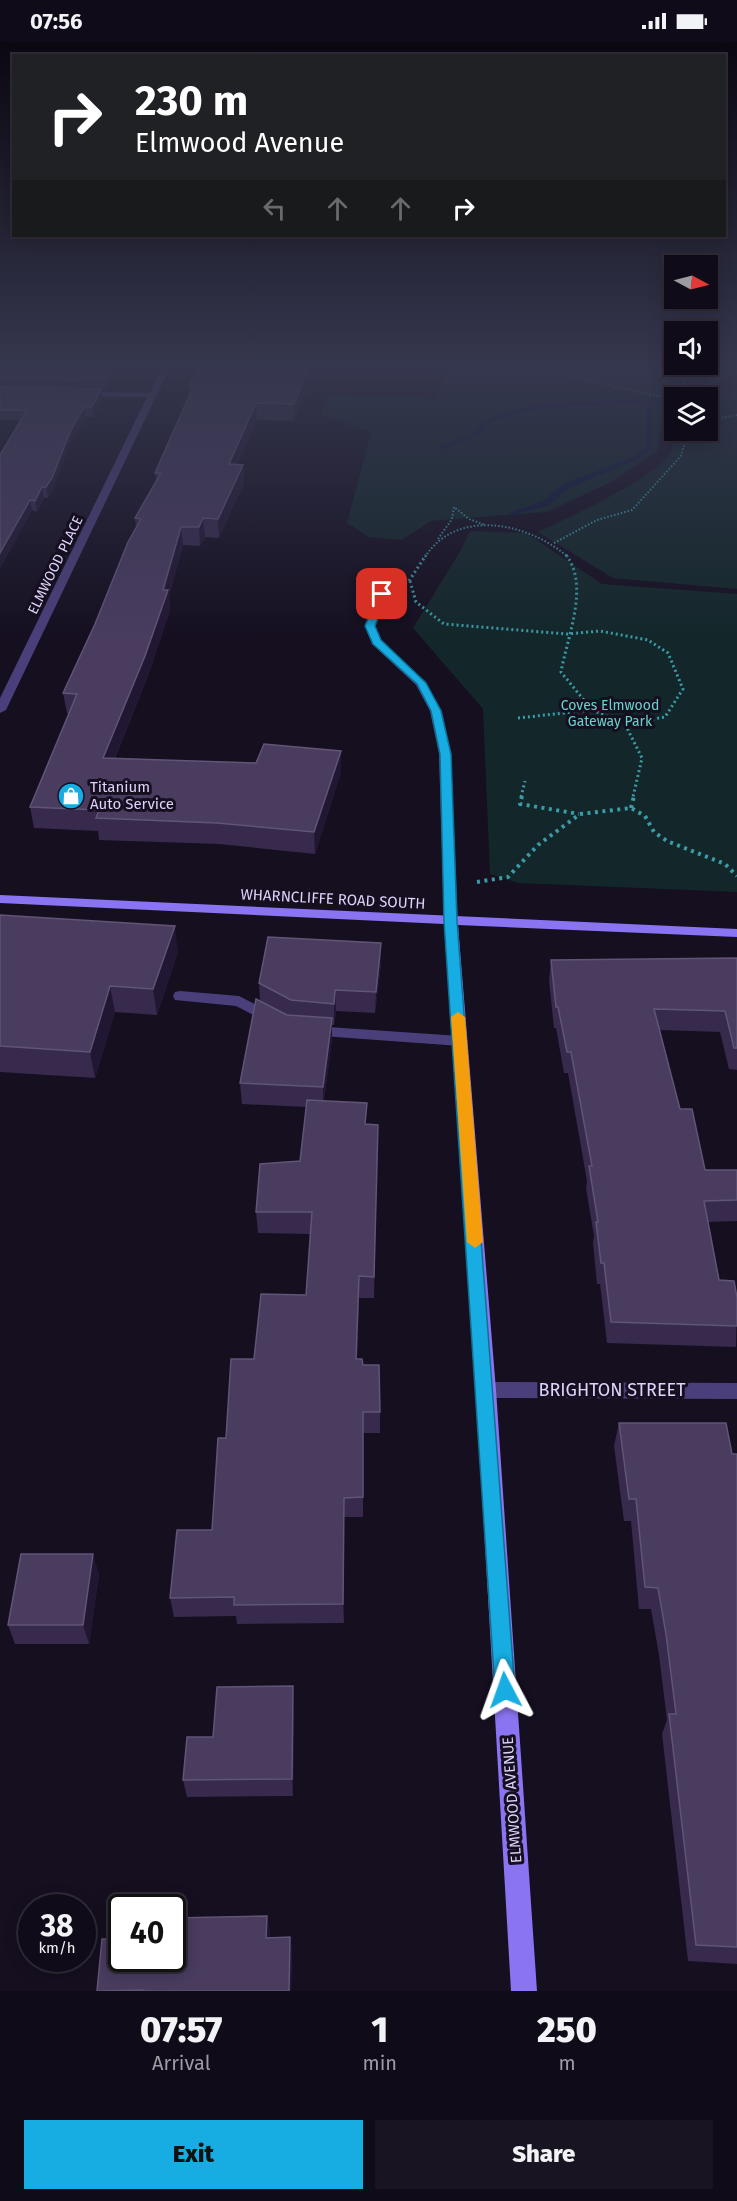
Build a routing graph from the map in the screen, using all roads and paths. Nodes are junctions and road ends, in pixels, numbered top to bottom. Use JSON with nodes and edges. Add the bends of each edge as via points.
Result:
{"nodes":[{"id":1,"x":122,"y":458,"type":"edge"},
{"id":2,"x":679,"y":458,"type":"edge"},
{"id":3,"x":489,"y":526,"type":"junction"},
{"id":4,"x":437,"y":540,"type":"junction"},
{"id":5,"x":554,"y":543,"type":"junction"},
{"id":6,"x":410,"y":581,"type":"junction"},
{"id":7,"x":382,"y":594,"type":"joint"},
{"id":8,"x":567,"y":634,"type":"junction"},
{"id":9,"x":0,"y":710,"type":"edge"},
{"id":10,"x":592,"y":710,"type":"junction"},
{"id":11,"x":518,"y":718,"type":"dead end"},
{"id":12,"x":625,"y":724,"type":"junction"},
{"id":13,"x":525,"y":781,"type":"dead end"},
{"id":14,"x":631,"y":808,"type":"junction"},
{"id":15,"x":580,"y":814,"type":"junction"},
{"id":16,"x":737,"y":876,"type":"edge"},
{"id":17,"x":449,"y":886,"type":"junction"},
{"id":18,"x":0,"y":898,"type":"edge"},
{"id":19,"x":451,"y":921,"type":"junction"},
{"id":20,"x":737,"y":933,"type":"edge"},
{"id":21,"x":180,"y":996,"type":"dead end"},
{"id":22,"x":460,"y":1041,"type":"junction"},
{"id":23,"x":486,"y":1390,"type":"junction"},
{"id":24,"x":737,"y":1391,"type":"edge"},
{"id":25,"x":524,"y":1991,"type":"edge"}],
"edges":[{"from":1,"to":9,"type":"street","name":"ELMWOOD PLACE"},
{"from":2,"to":5,"type":"path","via":[[632,510],[597,520]]},
{"from":3,"to":4,"type":"path","via":[[463,527]]},
{"from":3,"to":4,"type":"path","via":[[469,519],[454,507],[452,519]]},
{"from":3,"to":5,"type":"path"},
{"from":4,"to":6,"type":"path"},
{"from":5,"to":8,"type":"path","via":[[574,567],[576,597]]},
{"from":6,"to":7,"type":"path"},
{"from":6,"to":8,"type":"path","via":[[416,602],[444,624]]},
{"from":7,"to":17,"type":"street","name":"ELMWOOD AVENUE","via":[[370,626],[376,642],[421,683],[436,711],[445,754]]},
{"from":8,"to":10,"type":"path","via":[[561,672]]},
{"from":8,"to":12,"type":"path","via":[[600,631],[648,640],[668,653],[684,689],[665,717]]},
{"from":10,"to":11,"type":"path"},
{"from":10,"to":12,"type":"path"},
{"from":12,"to":14,"type":"path","via":[[642,758]]},
{"from":13,"to":15,"type":"path","via":[[520,804]]},
{"from":14,"to":15,"type":"path"},
{"from":14,"to":16,"type":"path","via":[[645,816],[654,832],[667,841],[725,864]]},
{"from":15,"to":17,"type":"path","via":[[538,845],[508,878]]},
{"from":17,"to":19,"type":"street","name":"ELMWOOD AVENUE"},
{"from":18,"to":19,"type":"street","name":"WHARNCLIFFE ROAD SOUTH"},
{"from":19,"to":20,"type":"street","name":"WHARNCLIFFE ROAD SOUTH"},
{"from":19,"to":22,"type":"street","name":"ELMWOOD AVENUE"},
{"from":21,"to":22,"type":"street","via":[[239,1001],[294,1030]]},
{"from":22,"to":23,"type":"street","name":"ELMWOOD AVENUE"},
{"from":23,"to":24,"type":"street","name":"BRIGHTON STREET"},
{"from":23,"to":25,"type":"street","name":"ELMWOOD AVENUE"}]}
